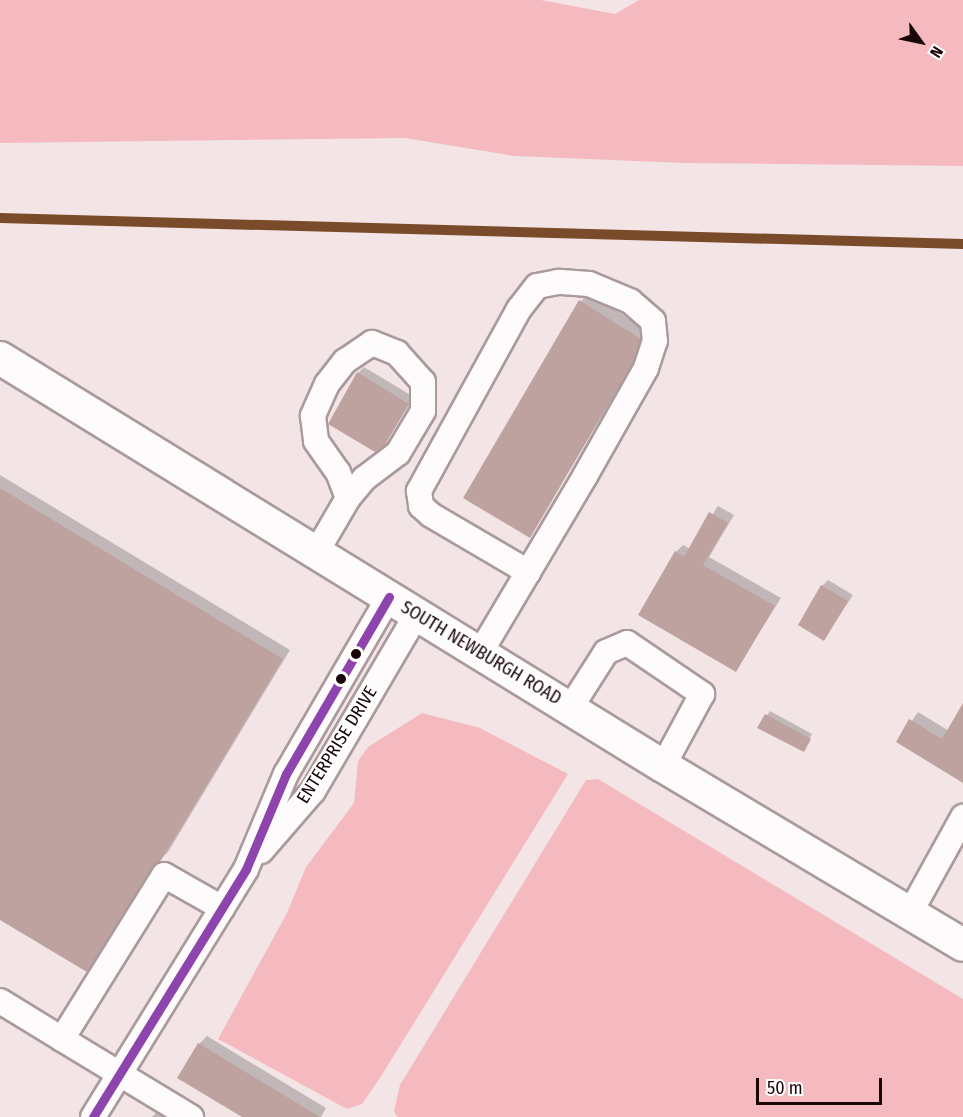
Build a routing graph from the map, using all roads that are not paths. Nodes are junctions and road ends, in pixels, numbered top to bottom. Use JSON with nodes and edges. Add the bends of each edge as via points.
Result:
{"nodes":[{"id":1,"x":0,"y":358,"type":"edge"},
{"id":2,"x":348,"y":498,"type":"junction"},
{"id":3,"x":316,"y":553,"type":"junction"},
{"id":4,"x":528,"y":573,"type":"junction"},
{"id":5,"x":389,"y":597,"type":"junction"},
{"id":6,"x":417,"y":614,"type":"junction"},
{"id":7,"x":480,"y":653,"type":"junction"},
{"id":8,"x":571,"y":707,"type":"junction"},
{"id":9,"x":663,"y":766,"type":"junction"},
{"id":10,"x":963,"y":817,"type":"edge"},
{"id":11,"x":246,"y":869,"type":"junction"},
{"id":12,"x":222,"y":908,"type":"junction"},
{"id":13,"x":910,"y":913,"type":"junction"},
{"id":14,"x":962,"y":943,"type":"edge"},
{"id":15,"x":0,"y":1001,"type":"edge"},
{"id":16,"x":62,"y":1039,"type":"junction"},
{"id":17,"x":119,"y":1074,"type":"junction"},
{"id":18,"x":93,"y":1117,"type":"edge"},
{"id":19,"x":191,"y":1117,"type":"edge"}],
"edges":[{"from":1,"to":3,"type":"main road","name":"SOUTH NEWBURGH ROAD"},
{"from":2,"to":2,"type":"street","via":[[365,478],[398,453],[423,411],[423,382],[397,353],[372,343],[345,361],[327,384],[313,416],[316,441],[338,472]]},
{"from":2,"to":3,"type":"street"},
{"from":3,"to":5,"type":"main road","name":"SOUTH NEWBURGH ROAD"},
{"from":4,"to":4,"type":"street","via":[[646,368],[655,340],[653,321],[630,301],[589,284],[558,282],[537,286],[519,309],[419,491],[421,506],[430,515]]},
{"from":4,"to":7,"type":"street"},
{"from":5,"to":6,"type":"main road","name":"SOUTH NEWBURGH ROAD"},
{"from":5,"to":11,"type":"street","name":"ENTERPRISE DRIVE","via":[[286,774]]},
{"from":6,"to":7,"type":"main road","name":"SOUTH NEWBURGH ROAD"},
{"from":6,"to":11,"type":"street","name":"ENTERPRISE DRIVE","via":[[313,791]]},
{"from":7,"to":8,"type":"main road","name":"SOUTH NEWBURGH ROAD"},
{"from":8,"to":9,"type":"main road","name":"SOUTH NEWBURGH ROAD"},
{"from":8,"to":9,"type":"street","via":[[606,652],[627,643],[702,694]]},
{"from":9,"to":13,"type":"main road","name":"SOUTH NEWBURGH ROAD"},
{"from":10,"to":13,"type":"street"},
{"from":11,"to":12,"type":"street","name":"ENTERPRISE DRIVE"},
{"from":12,"to":16,"type":"street","via":[[164,875]]},
{"from":12,"to":17,"type":"street","name":"ENTERPRISE DRIVE"},
{"from":13,"to":14,"type":"main road","name":"SOUTH NEWBURGH ROAD"},
{"from":15,"to":16,"type":"street"},
{"from":16,"to":17,"type":"street"},
{"from":17,"to":18,"type":"street","name":"ENTERPRISE DRIVE"},
{"from":17,"to":19,"type":"street"}]}
